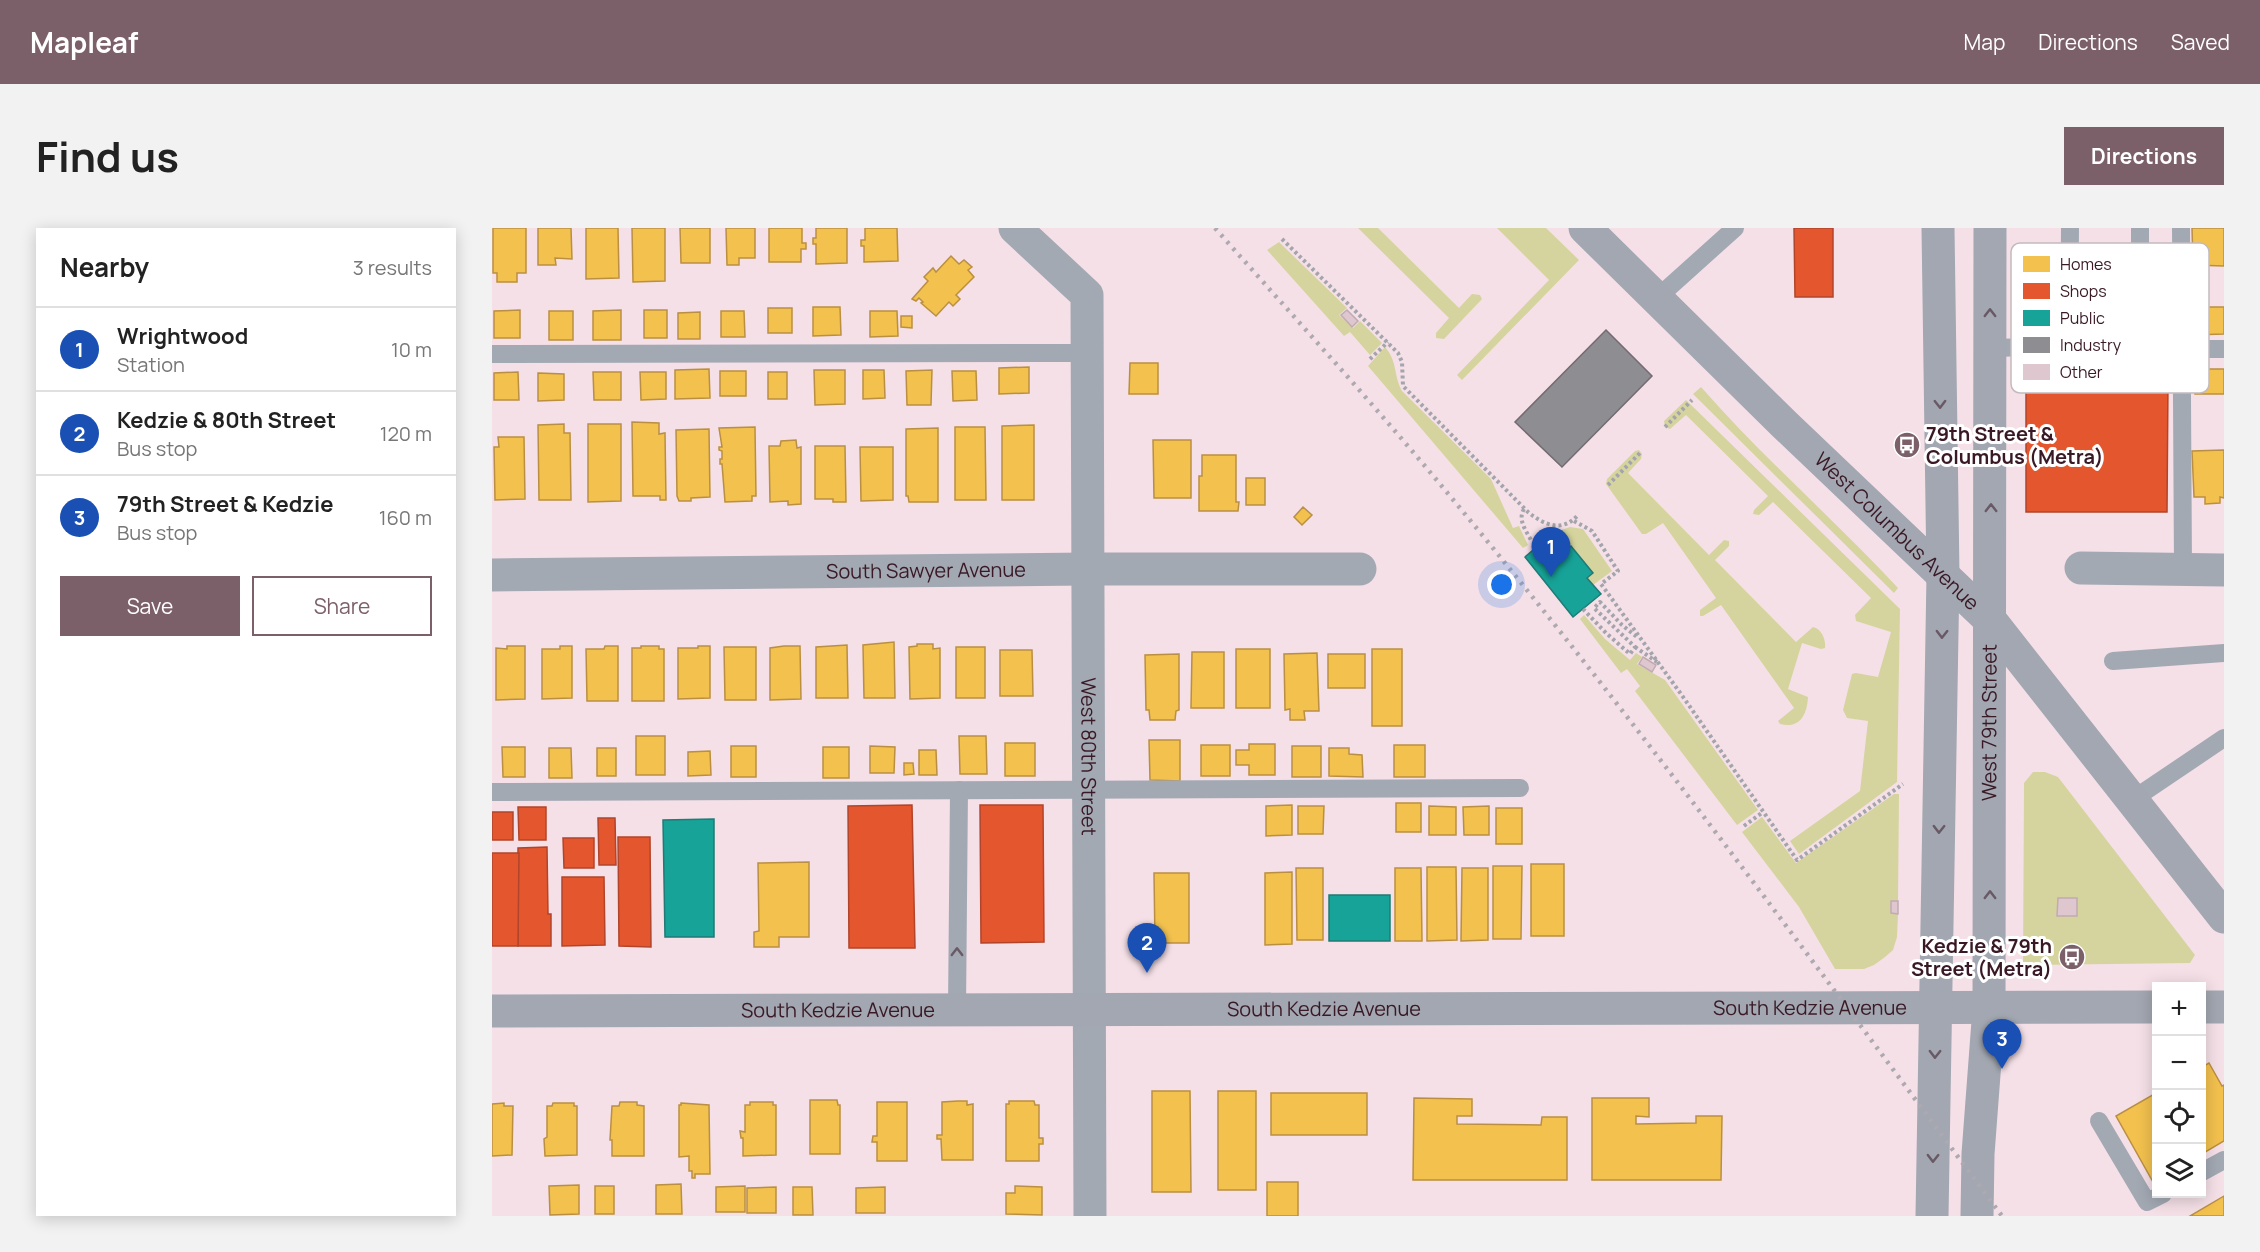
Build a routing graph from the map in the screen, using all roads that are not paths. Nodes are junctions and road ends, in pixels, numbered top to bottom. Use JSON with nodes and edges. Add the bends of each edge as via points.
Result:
{"nodes":[{"id":1,"x":1015,"y":228,"type":"edge"},
{"id":2,"x":1585,"y":228,"type":"edge"},
{"id":3,"x":1735,"y":228,"type":"edge"},
{"id":4,"x":1938,"y":228,"type":"edge"},
{"id":5,"x":1990,"y":228,"type":"edge"},
{"id":6,"x":2070,"y":228,"type":"edge"},
{"id":7,"x":2181,"y":228,"type":"edge"},
{"id":8,"x":2070,"y":243,"type":"edge"},
{"id":9,"x":2181,"y":243,"type":"edge"},
{"id":10,"x":1656,"y":299,"type":"junction"},
{"id":11,"x":2011,"y":347,"type":"edge"},
{"id":12,"x":1990,"y":348,"type":"junction"},
{"id":13,"x":1087,"y":352,"type":"junction"},
{"id":14,"x":492,"y":354,"type":"edge"},
{"id":15,"x":2182,"y":393,"type":"edge"},
{"id":16,"x":2081,"y":568,"type":"dead end"},
{"id":17,"x":1088,"y":569,"type":"junction"},
{"id":18,"x":1360,"y":569,"type":"dead end"},
{"id":19,"x":2183,"y":570,"type":"junction"},
{"id":20,"x":2224,"y":570,"type":"edge"},
{"id":21,"x":492,"y":575,"type":"edge"},
{"id":22,"x":1943,"y":575,"type":"junction"},
{"id":23,"x":1991,"y":621,"type":"junction"},
{"id":24,"x":2224,"y":653,"type":"edge"},
{"id":25,"x":2113,"y":661,"type":"dead end"},
{"id":26,"x":2224,"y":738,"type":"edge"},
{"id":27,"x":1520,"y":788,"type":"dead end"},
{"id":28,"x":959,"y":790,"type":"junction"},
{"id":29,"x":1089,"y":790,"type":"junction"},
{"id":30,"x":492,"y":792,"type":"edge"},
{"id":31,"x":2132,"y":800,"type":"junction"},
{"id":32,"x":2224,"y":917,"type":"edge"},
{"id":33,"x":2152,"y":1007,"type":"edge"},
{"id":34,"x":2206,"y":1007,"type":"edge"},
{"id":35,"x":2224,"y":1007,"type":"edge"},
{"id":36,"x":1936,"y":1008,"type":"junction"},
{"id":37,"x":1989,"y":1008,"type":"junction"},
{"id":38,"x":957,"y":1010,"type":"junction"},
{"id":39,"x":1089,"y":1010,"type":"junction"},
{"id":40,"x":492,"y":1011,"type":"edge"},
{"id":41,"x":2099,"y":1121,"type":"dead end"},
{"id":42,"x":2224,"y":1160,"type":"edge"},
{"id":43,"x":2206,"y":1170,"type":"edge"},
{"id":44,"x":2155,"y":1204,"type":"edge"},
{"id":45,"x":1090,"y":1216,"type":"edge"},
{"id":46,"x":1932,"y":1216,"type":"edge"},
{"id":47,"x":1977,"y":1216,"type":"edge"}],
"edges":[{"from":1,"to":13,"type":"street","name":"West 80th Street","via":[[1087,295]]},
{"from":2,"to":10,"type":"main road","name":"West Columbus Avenue"},
{"from":3,"to":10,"type":"lane"},
{"from":4,"to":22,"type":"main road","one_way":true},
{"from":12,"to":5,"type":"main road","name":"West 79th Street","one_way":true},
{"from":6,"to":8,"type":"lane"},
{"from":7,"to":9,"type":"lane"},
{"from":10,"to":22,"type":"main road","name":"West Columbus Avenue"},
{"from":11,"to":12,"type":"lane"},
{"from":23,"to":12,"type":"main road","name":"West 79th Street","one_way":true},
{"from":13,"to":14,"type":"lane"},
{"from":13,"to":17,"type":"street","name":"West 80th Street"},
{"from":15,"to":19,"type":"lane"},
{"from":16,"to":19,"type":"street"},
{"from":17,"to":18,"type":"street","name":"South Sawyer Avenue"},
{"from":17,"to":21,"type":"street","name":"South Sawyer Avenue"},
{"from":17,"to":29,"type":"street","name":"West 80th Street"},
{"from":19,"to":20,"type":"street"},
{"from":22,"to":23,"type":"main road","name":"West Columbus Avenue"},
{"from":22,"to":36,"type":"main road","one_way":true},
{"from":23,"to":31,"type":"main road","name":"West Columbus Avenue"},
{"from":37,"to":23,"type":"main road","name":"West 79th Street","one_way":true},
{"from":24,"to":25,"type":"lane"},
{"from":26,"to":31,"type":"lane"},
{"from":27,"to":29,"type":"lane"},
{"from":28,"to":29,"type":"lane"},
{"from":28,"to":30,"type":"lane"},
{"from":38,"to":28,"type":"lane","one_way":true},
{"from":29,"to":39,"type":"street","name":"West 80th Street"},
{"from":31,"to":32,"type":"main road","name":"West Columbus Avenue"},
{"from":33,"to":37,"type":"main road","name":"South Kedzie Avenue"},
{"from":34,"to":35,"type":"main road"},
{"from":36,"to":37,"type":"main road","name":"South Kedzie Avenue"},
{"from":36,"to":39,"type":"main road","name":"South Kedzie Avenue"},
{"from":36,"to":46,"type":"main road","one_way":true},
{"from":37,"to":47,"type":"main road","name":"West 79th Street"},
{"from":38,"to":39,"type":"main road","name":"South Kedzie Avenue"},
{"from":38,"to":40,"type":"main road","name":"South Kedzie Avenue"},
{"from":39,"to":45,"type":"street","name":"West 80th Street"},
{"from":41,"to":44,"type":"lane"},
{"from":42,"to":43,"type":"lane"}]}
